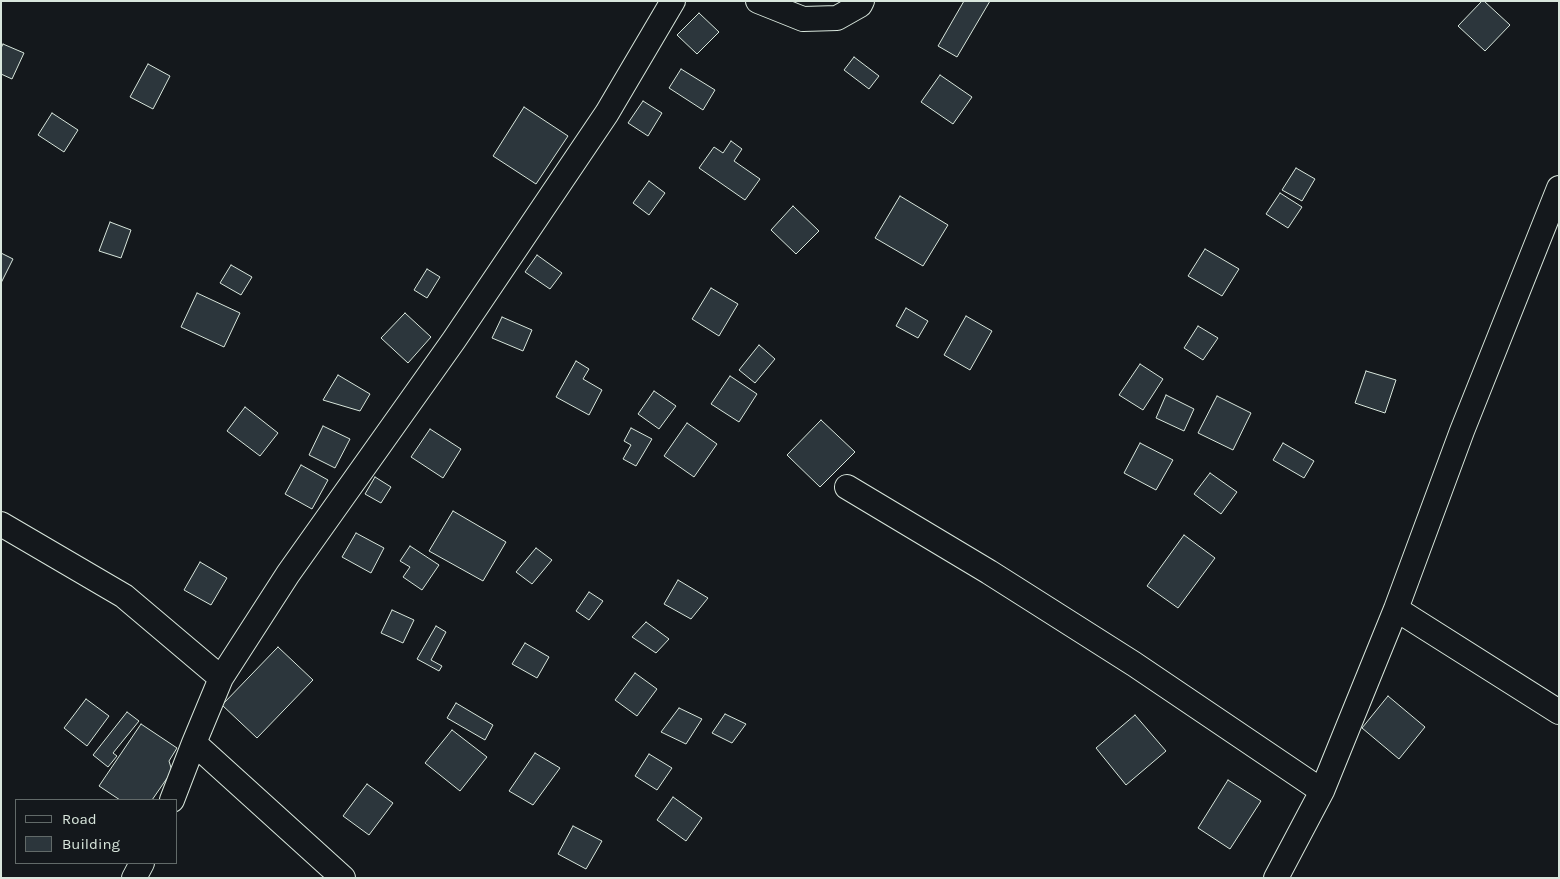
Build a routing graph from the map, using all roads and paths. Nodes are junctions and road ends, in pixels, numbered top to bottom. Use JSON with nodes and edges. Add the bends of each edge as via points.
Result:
{"nodes":[{"id":1,"x":673,"y":1,"type":"edge"},
{"id":2,"x":758,"y":1,"type":"edge"},
{"id":3,"x":862,"y":1,"type":"edge"},
{"id":4,"x":1559,"y":188,"type":"edge"},
{"id":5,"x":847,"y":487,"type":"dead end"},
{"id":6,"x":1,"y":524,"type":"edge"},
{"id":7,"x":1396,"y":609,"type":"junction"},
{"id":8,"x":221,"y":678,"type":"junction"},
{"id":9,"x":1559,"y":712,"type":"edge"},
{"id":10,"x":194,"y":743,"type":"junction"},
{"id":11,"x":1322,"y":791,"type":"junction"},
{"id":12,"x":172,"y":799,"type":"edge"},
{"id":13,"x":141,"y":864,"type":"edge"},
{"id":14,"x":134,"y":878,"type":"edge"},
{"id":15,"x":343,"y":878,"type":"edge"},
{"id":16,"x":1276,"y":878,"type":"edge"}],
"edges":[{"from":1,"to":8,"type":"street","via":[[607,113],[454,340],[288,574]]},
{"from":2,"to":3,"type":"street","via":[[803,19],[837,18]]},
{"from":4,"to":7,"type":"street","via":[[1462,431]]},
{"from":5,"to":11,"type":"street","via":[[1118,654]]},
{"from":6,"to":8,"type":"street","via":[[124,596]]},
{"from":7,"to":9,"type":"street"},
{"from":7,"to":11,"type":"street"},
{"from":8,"to":10,"type":"street"},
{"from":10,"to":12,"type":"street"},
{"from":10,"to":15,"type":"street"},
{"from":11,"to":16,"type":"street"},
{"from":13,"to":14,"type":"street"}]}
